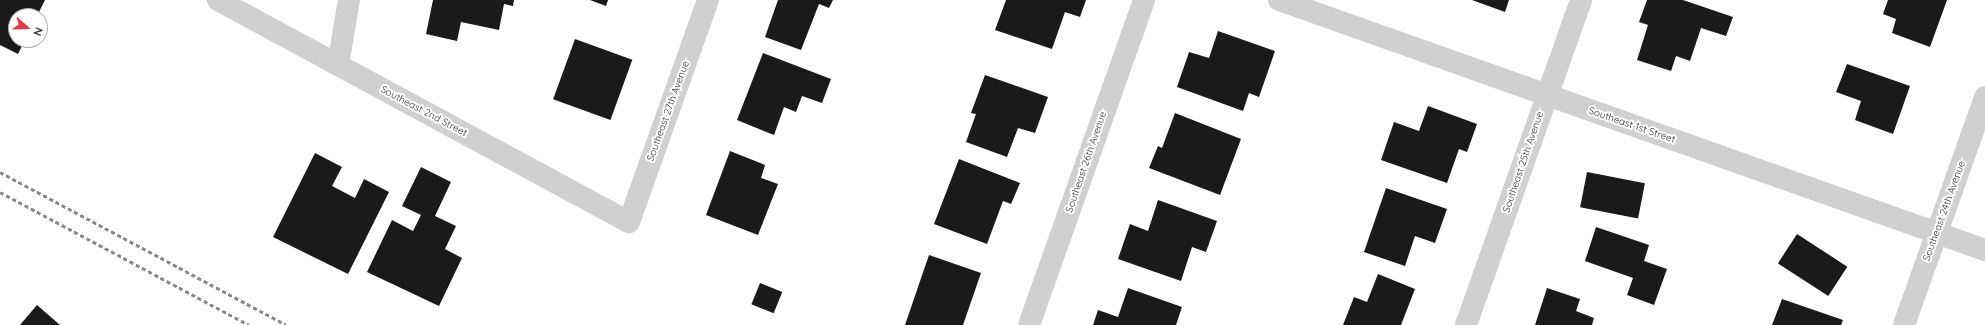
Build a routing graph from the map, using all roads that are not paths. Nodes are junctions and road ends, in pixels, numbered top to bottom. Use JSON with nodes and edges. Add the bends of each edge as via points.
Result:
{"nodes":[{"id":1,"x":218,"y":0,"type":"edge"},
{"id":2,"x":349,"y":0,"type":"edge"},
{"id":3,"x":708,"y":0,"type":"edge"},
{"id":4,"x":1144,"y":0,"type":"edge"},
{"id":5,"x":1279,"y":0,"type":"edge"},
{"id":6,"x":1581,"y":0,"type":"edge"},
{"id":7,"x":338,"y":64,"type":"junction"},
{"id":8,"x":1547,"y":95,"type":"junction"},
{"id":9,"x":1985,"y":97,"type":"edge"},
{"id":10,"x":629,"y":222,"type":"joint"},
{"id":11,"x":1936,"y":233,"type":"junction"},
{"id":12,"x":1985,"y":250,"type":"edge"},
{"id":13,"x":1029,"y":325,"type":"edge"},
{"id":14,"x":1466,"y":325,"type":"edge"},
{"id":15,"x":1904,"y":325,"type":"edge"}],
"edges":[{"from":1,"to":7,"type":"street","name":"Southeast 2nd Street"},
{"from":2,"to":7,"type":"street"},
{"from":3,"to":10,"type":"street","name":"Southeast 27th Avenue"},
{"from":4,"to":13,"type":"street","name":"Southeast 26th Avenue"},
{"from":5,"to":8,"type":"street","name":"Southeast 1st Street"},
{"from":6,"to":8,"type":"street","name":"Southeast 25th Avenue"},
{"from":7,"to":10,"type":"street","name":"Southeast 2nd Street"},
{"from":8,"to":11,"type":"street","name":"Southeast 1st Street"},
{"from":8,"to":14,"type":"street","name":"Southeast 25th Avenue"},
{"from":9,"to":11,"type":"street","name":"Southeast 24th Avenue"},
{"from":11,"to":12,"type":"street","name":"Southeast 1st Street"},
{"from":11,"to":15,"type":"street","name":"Southeast 24th Avenue"}]}
